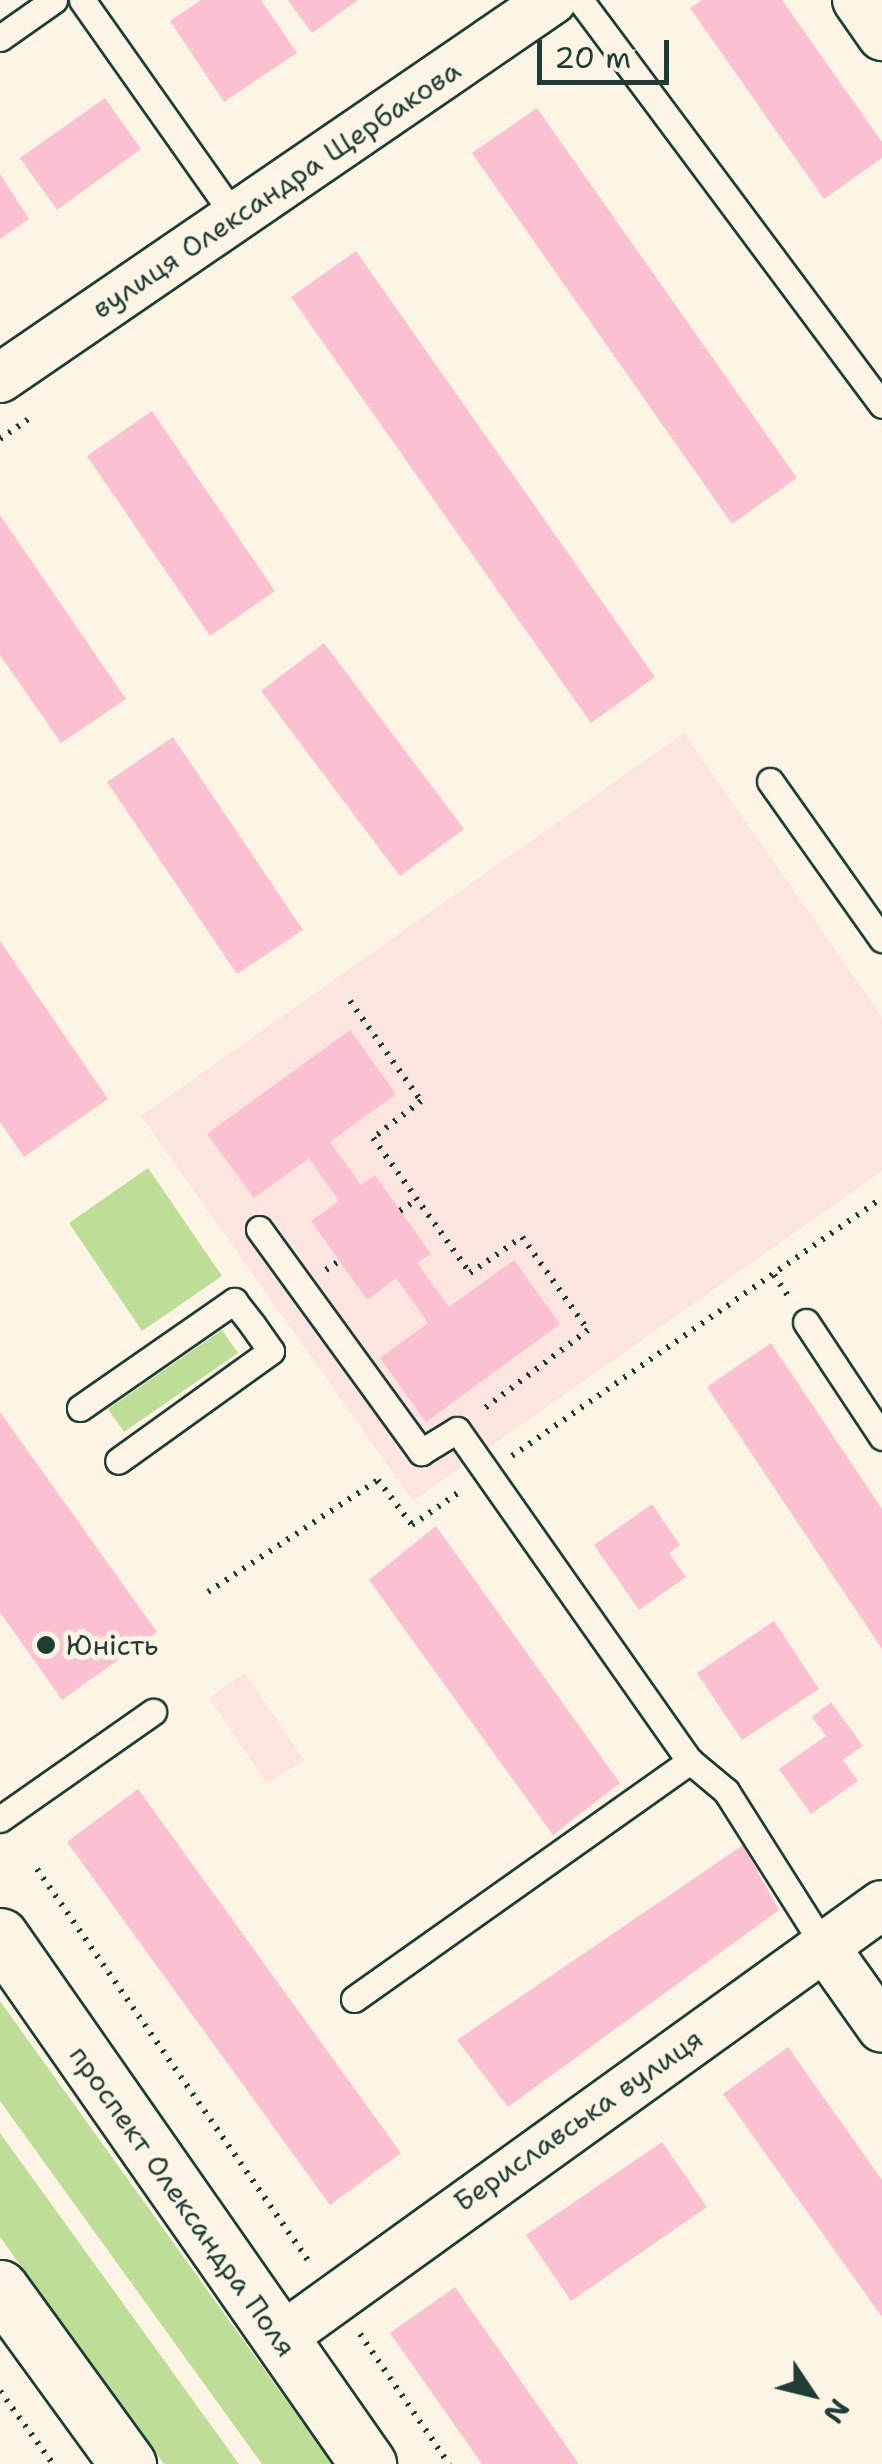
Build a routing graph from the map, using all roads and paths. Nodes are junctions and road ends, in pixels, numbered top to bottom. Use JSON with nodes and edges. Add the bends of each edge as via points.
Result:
{"nodes":[{"id":1,"x":54,"y":0,"type":"edge"},
{"id":2,"x":82,"y":0,"type":"edge"},
{"id":3,"x":552,"y":0,"type":"edge"},
{"id":4,"x":580,"y":0,"type":"edge"},
{"id":5,"x":857,"y":0,"type":"edge"},
{"id":6,"x":882,"y":36,"type":"edge"},
{"id":7,"x":0,"y":38,"type":"edge"},
{"id":8,"x":235,"y":217,"type":"junction"},
{"id":9,"x":0,"y":378,"type":"edge"},
{"id":10,"x":882,"y":405,"type":"edge"},
{"id":11,"x":770,"y":781,"type":"dead end"},
{"id":12,"x":882,"y":939,"type":"edge"},
{"id":13,"x":350,"y":1001,"type":"dead end"},
{"id":14,"x":882,"y":1198,"type":"edge"},
{"id":15,"x":417,"y":1199,"type":"junction"},
{"id":16,"x":400,"y":1211,"type":"dead end"},
{"id":17,"x":260,"y":1229,"type":"dead end"},
{"id":18,"x":806,"y":1322,"type":"dead end"},
{"id":19,"x":80,"y":1408,"type":"dead end"},
{"id":20,"x":456,"y":1430,"type":"junction"},
{"id":21,"x":882,"y":1437,"type":"edge"},
{"id":22,"x":118,"y":1461,"type":"dead end"},
{"id":23,"x":487,"y":1473,"type":"junction"},
{"id":24,"x":208,"y":1592,"type":"dead end"},
{"id":25,"x":152,"y":1712,"type":"dead end"},
{"id":26,"x":690,"y":1762,"type":"junction"},
{"id":27,"x":0,"y":1819,"type":"edge"},
{"id":28,"x":37,"y":1869,"type":"dead end"},
{"id":29,"x":882,"y":1905,"type":"edge"},
{"id":30,"x":0,"y":1936,"type":"edge"},
{"id":31,"x":824,"y":1946,"type":"junction"},
{"id":32,"x":354,"y":1999,"type":"dead end"},
{"id":33,"x":882,"y":2028,"type":"edge"},
{"id":34,"x":0,"y":2288,"type":"edge"},
{"id":35,"x":334,"y":2297,"type":"junction"},
{"id":36,"x":278,"y":2340,"type":"junction"},
{"id":37,"x":0,"y":2390,"type":"edge"},
{"id":38,"x":54,"y":2464,"type":"edge"},
{"id":39,"x":128,"y":2464,"type":"edge"},
{"id":40,"x":368,"y":2464,"type":"edge"},
{"id":41,"x":450,"y":2464,"type":"edge"}],
"edges":[{"from":1,"to":7,"type":"lane"},
{"from":2,"to":8,"type":"lane"},
{"from":3,"to":8,"type":"street","name":"вулиця Олександра Щербакова"},
{"from":4,"to":10,"type":"lane"},
{"from":5,"to":6,"type":"street"},
{"from":8,"to":9,"type":"street","name":"вулиця Олександра Щербакова"},
{"from":11,"to":12,"type":"lane"},
{"from":13,"to":15,"type":"path","via":[[421,1101],[372,1138]]},
{"from":14,"to":23,"type":"path"},
{"from":15,"to":16,"type":"path"},
{"from":15,"to":20,"type":"path","via":[[470,1273],[522,1237],[588,1330]]},
{"from":17,"to":20,"type":"lane","via":[[421,1452]]},
{"from":18,"to":21,"type":"lane"},
{"from":19,"to":22,"type":"lane","via":[[234,1301],[271,1350]]},
{"from":20,"to":23,"type":"lane"},
{"from":23,"to":24,"type":"path","via":[[412,1524],[378,1480]]},
{"from":23,"to":26,"type":"lane"},
{"from":25,"to":27,"type":"lane"},
{"from":26,"to":31,"type":"lane","via":[[726,1791]]},
{"from":26,"to":32,"type":"lane"},
{"from":28,"to":35,"type":"path"},
{"from":29,"to":31,"type":"street","name":"Бериславська вулиця"},
{"from":30,"to":36,"type":"main road","name":"проспект Олександра Поля"},
{"from":31,"to":33,"type":"street"},
{"from":31,"to":35,"type":"street","name":"Бериславська вулиця"},
{"from":34,"to":39,"type":"main road"},
{"from":35,"to":36,"type":"street","name":"Бериславська вулиця"},
{"from":35,"to":41,"type":"path"},
{"from":36,"to":40,"type":"main road","name":"проспект Олександра Поля"},
{"from":37,"to":38,"type":"path"}]}
